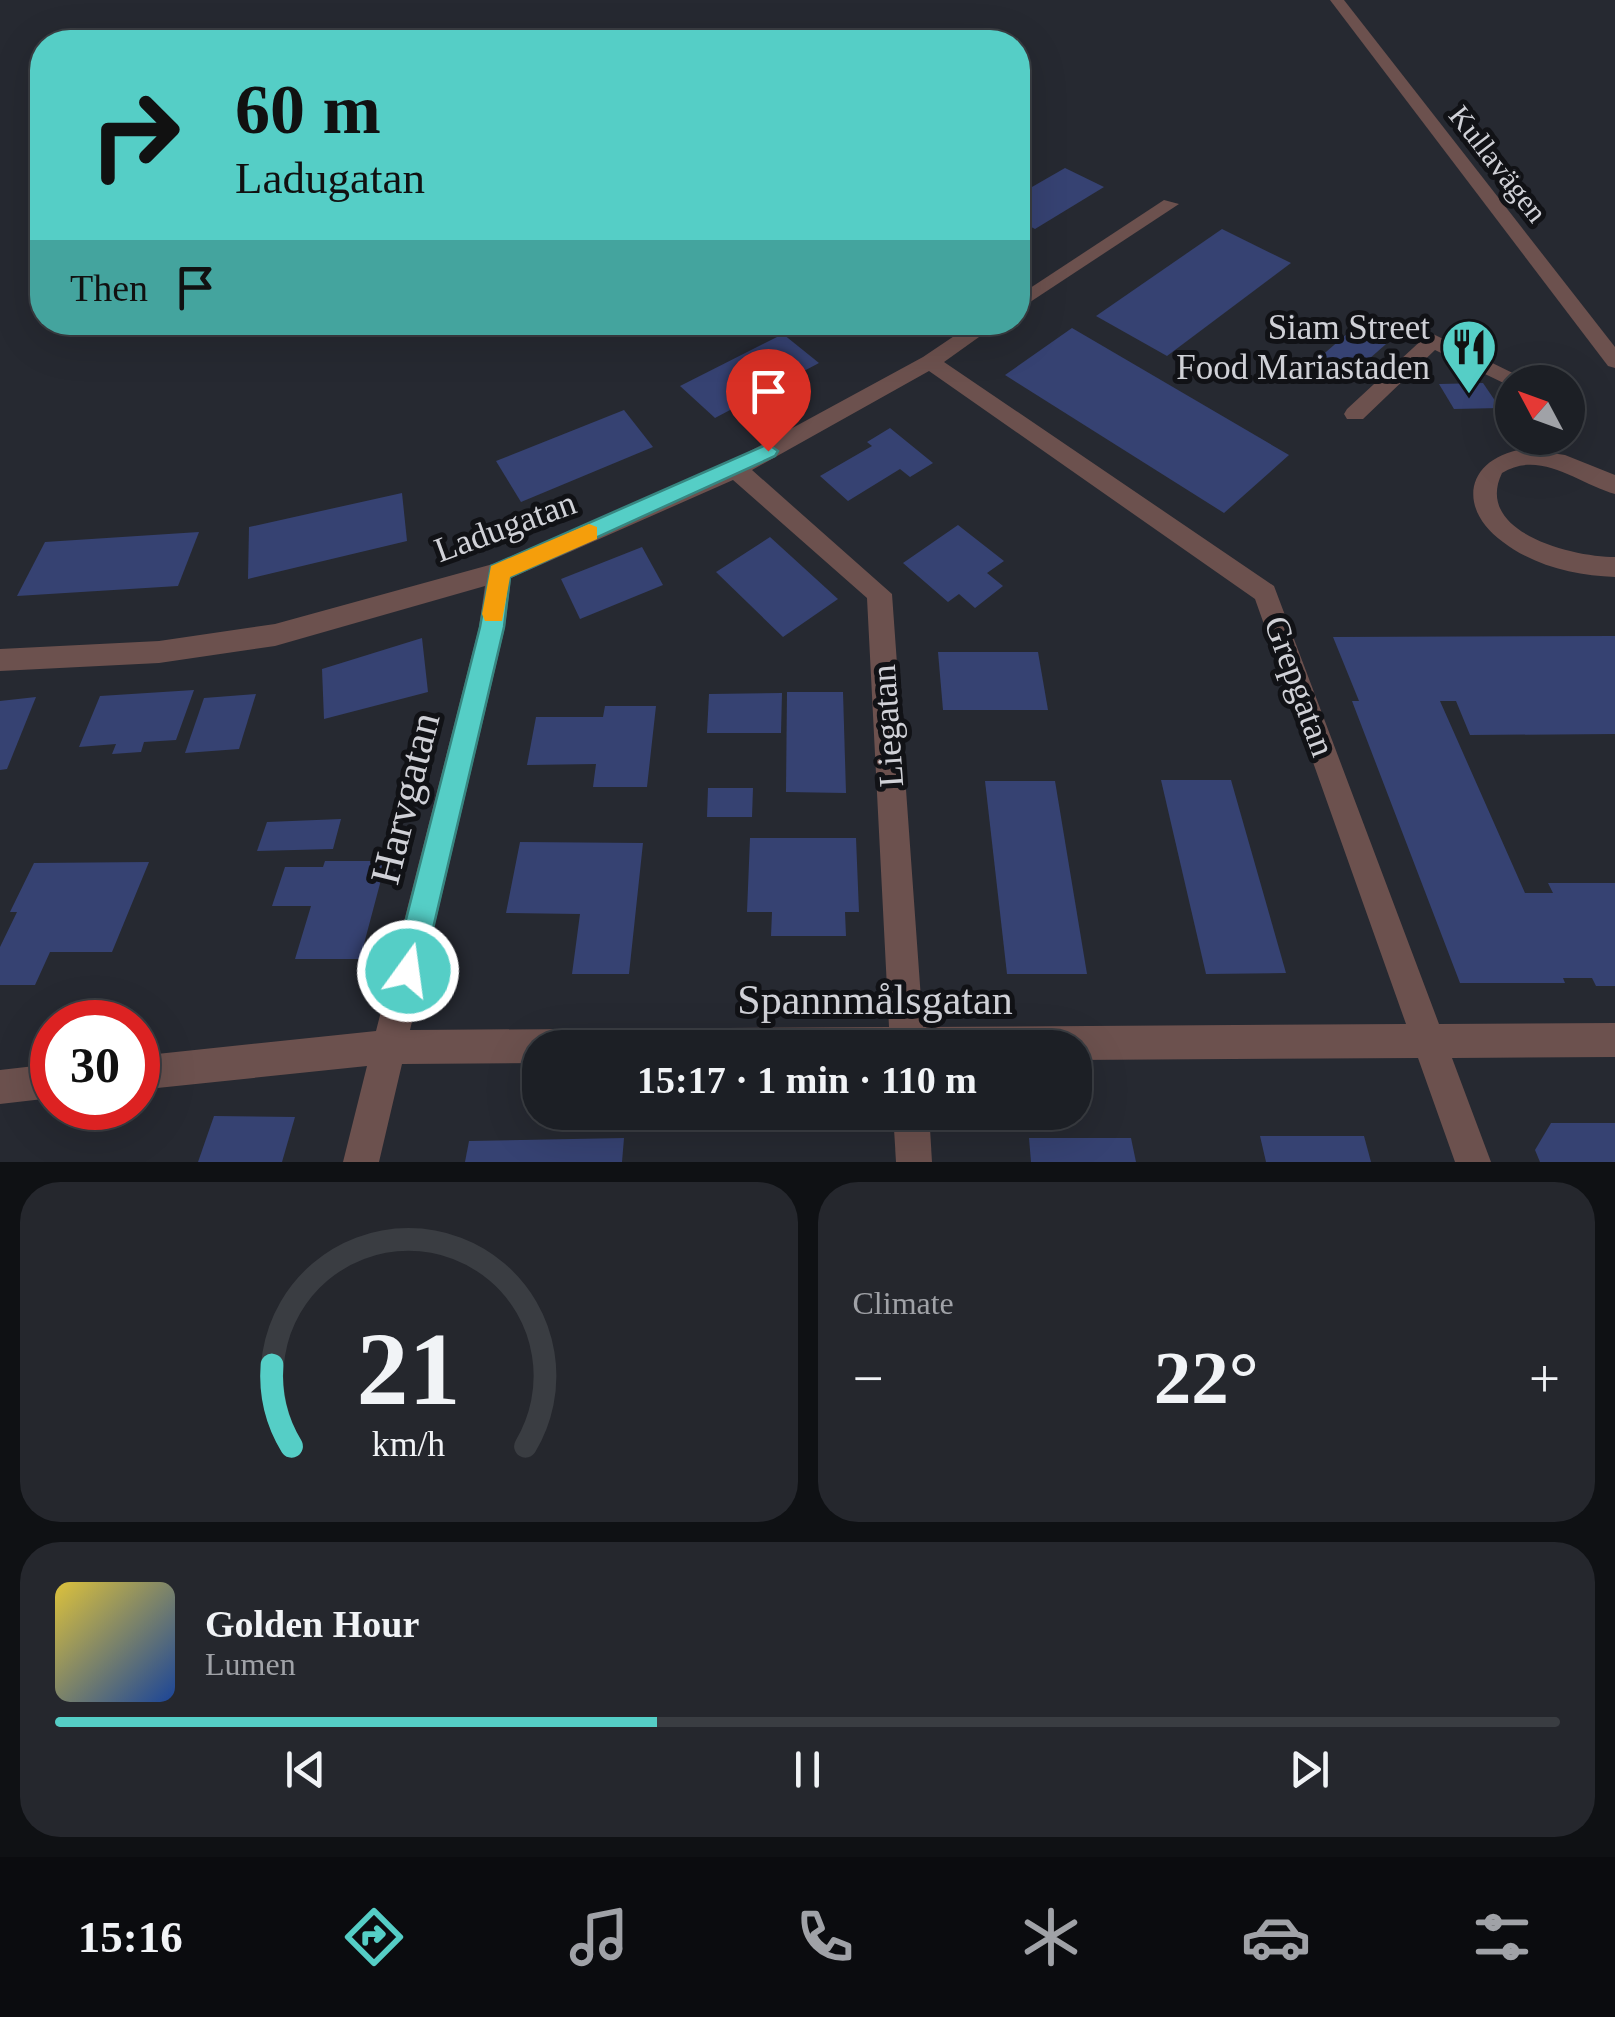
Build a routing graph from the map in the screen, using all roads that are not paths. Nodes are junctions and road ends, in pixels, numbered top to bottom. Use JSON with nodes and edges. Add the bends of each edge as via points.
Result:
{"nodes":[{"id":1,"x":1337,"y":0,"type":"edge"},
{"id":2,"x":1170,"y":204,"type":"dead end"},
{"id":3,"x":1030,"y":296,"type":"edge"},
{"id":4,"x":970,"y":335,"type":"edge"},
{"id":5,"x":1615,"y":360,"type":"edge"},
{"id":6,"x":930,"y":362,"type":"junction"},
{"id":7,"x":1495,"y":370,"type":"edge"},
{"id":8,"x":1355,"y":414,"type":"dead end"},
{"id":9,"x":1566,"y":455,"type":"edge"},
{"id":10,"x":1571,"y":463,"type":"junction"},
{"id":11,"x":736,"y":469,"type":"junction"},
{"id":12,"x":1615,"y":486,"type":"edge"},
{"id":13,"x":1615,"y":567,"type":"edge"},
{"id":14,"x":499,"y":572,"type":"junction"},
{"id":15,"x":0,"y":660,"type":"edge"},
{"id":16,"x":906,"y":1030,"type":"edge"},
{"id":17,"x":1615,"y":1040,"type":"edge"},
{"id":18,"x":1431,"y":1042,"type":"junction"},
{"id":19,"x":1092,"y":1045,"type":"edge"},
{"id":20,"x":389,"y":1047,"type":"junction"},
{"id":21,"x":522,"y":1047,"type":"edge"},
{"id":22,"x":160,"y":1071,"type":"edge"},
{"id":23,"x":30,"y":1083,"type":"edge"},
{"id":24,"x":0,"y":1086,"type":"edge"},
{"id":25,"x":912,"y":1130,"type":"edge"},
{"id":26,"x":362,"y":1162,"type":"edge"},
{"id":27,"x":914,"y":1162,"type":"edge"},
{"id":28,"x":1473,"y":1162,"type":"edge"}],
"edges":[{"from":1,"to":5,"type":"street","name":"Kullavägen"},
{"from":2,"to":3,"type":"street"},
{"from":4,"to":6,"type":"street","name":"Ladugatan"},
{"from":6,"to":11,"type":"street","name":"Ladugatan"},
{"from":6,"to":18,"type":"street","name":"Grepgatan","via":[[1265,592]]},
{"from":7,"to":8,"type":"street","via":[[1433,340]]},
{"from":9,"to":10,"type":"street"},
{"from":10,"to":12,"type":"street"},
{"from":10,"to":13,"type":"street","via":[[1503,462],[1484,486],[1486,502],[1515,538],[1539,553],[1568,564]]},
{"from":11,"to":14,"type":"street","name":"Ladugatan"},
{"from":11,"to":16,"type":"street","name":"Liegatan","via":[[879,594]]},
{"from":14,"to":15,"type":"street","name":"Ladugatan","via":[[275,635],[159,652]]},
{"from":14,"to":20,"type":"street","name":"Harvgatan","via":[[492,627]]},
{"from":17,"to":18,"type":"street","name":"Spannmålsgatan"},
{"from":18,"to":19,"type":"street","name":"Spannmålsgatan"},
{"from":18,"to":28,"type":"street","name":"Grepgatan"},
{"from":20,"to":21,"type":"street","name":"Spannmålsgatan"},
{"from":20,"to":22,"type":"street","name":"Spannmålsgatan"},
{"from":20,"to":26,"type":"street","name":"Harvgatan"},
{"from":23,"to":24,"type":"street"},
{"from":25,"to":27,"type":"street"}]}
